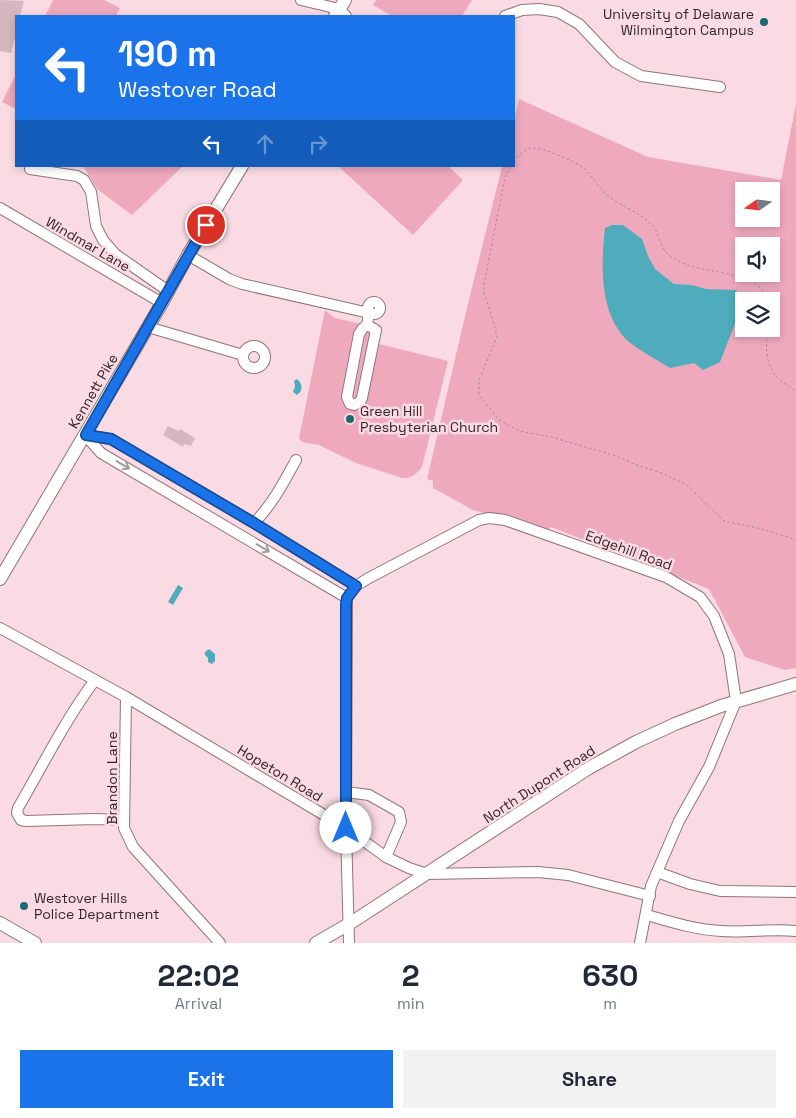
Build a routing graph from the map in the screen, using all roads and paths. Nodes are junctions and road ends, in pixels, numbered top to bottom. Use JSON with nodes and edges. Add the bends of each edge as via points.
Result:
{"nodes":[{"id":1,"x":301,"y":0,"type":"edge"},
{"id":2,"x":341,"y":10,"type":"edge"},
{"id":3,"x":508,"y":15,"type":"edge"},
{"id":4,"x":720,"y":87,"type":"dead end"},
{"id":5,"x":515,"y":160,"type":"edge"},
{"id":6,"x":241,"y":167,"type":"edge"},
{"id":7,"x":510,"y":167,"type":"edge"},
{"id":8,"x":30,"y":169,"type":"dead end"},
{"id":9,"x":0,"y":208,"type":"edge"},
{"id":10,"x":188,"y":255,"type":"junction"},
{"id":11,"x":168,"y":291,"type":"junction"},
{"id":12,"x":764,"y":292,"type":"edge"},
{"id":13,"x":162,"y":303,"type":"junction"},
{"id":14,"x":367,"y":325,"type":"junction"},
{"id":15,"x":148,"y":327,"type":"junction"},
{"id":16,"x":767,"y":337,"type":"edge"},
{"id":17,"x":243,"y":355,"type":"dead end"},
{"id":18,"x":796,"y":392,"type":"edge"},
{"id":19,"x":86,"y":435,"type":"junction"},
{"id":20,"x":296,"y":460,"type":"dead end"},
{"id":21,"x":254,"y":523,"type":"junction"},
{"id":22,"x":796,"y":540,"type":"edge"},
{"id":23,"x":2,"y":572,"type":"edge"},
{"id":24,"x":356,"y":586,"type":"junction"},
{"id":25,"x":347,"y":598,"type":"junction"},
{"id":26,"x":0,"y":628,"type":"edge"},
{"id":27,"x":96,"y":680,"type":"junction"},
{"id":28,"x":796,"y":684,"type":"edge"},
{"id":29,"x":126,"y":697,"type":"junction"},
{"id":30,"x":736,"y":701,"type":"junction"},
{"id":31,"x":346,"y":792,"type":"junction"},
{"id":32,"x":124,"y":820,"type":"junction"},
{"id":33,"x":346,"y":828,"type":"junction"},
{"id":34,"x":386,"y":857,"type":"junction"},
{"id":35,"x":657,"y":872,"type":"junction"},
{"id":36,"x":427,"y":874,"type":"junction"},
{"id":37,"x":796,"y":892,"type":"edge"},
{"id":38,"x":650,"y":896,"type":"junction"},
{"id":39,"x":647,"y":915,"type":"junction"},
{"id":40,"x":0,"y":923,"type":"edge"},
{"id":41,"x":349,"y":924,"type":"junction"},
{"id":42,"x":796,"y":931,"type":"edge"},
{"id":43,"x":35,"y":943,"type":"edge"},
{"id":44,"x":220,"y":943,"type":"edge"},
{"id":45,"x":316,"y":943,"type":"edge"},
{"id":46,"x":349,"y":943,"type":"edge"},
{"id":47,"x":640,"y":943,"type":"edge"}],
"edges":[{"from":1,"to":2,"type":"street"},
{"from":3,"to":4,"type":"street","via":[[539,8],[558,12],[579,24],[615,62],[641,76]]},
{"from":5,"to":12,"type":"path","via":[[531,148],[577,164],[608,195],[651,224],[665,251],[695,267],[752,281]]},
{"from":6,"to":10,"type":"main road","name":"Kennett Pike"},
{"from":7,"to":22,"type":"path","via":[[485,278],[484,293],[497,338],[479,380],[479,394],[484,403],[499,420],[519,431],[616,456],[673,478],[700,496],[724,521]]},
{"from":8,"to":11,"type":"street","via":[[78,176],[84,180],[91,192],[96,226],[103,240],[115,254]]},
{"from":9,"to":13,"type":"street","name":"Windmar Lane"},
{"from":10,"to":11,"type":"main road","name":"Kennett Pike"},
{"from":10,"to":14,"type":"street","via":[[242,284],[370,313]]},
{"from":11,"to":13,"type":"main road","name":"Kennett Pike"},
{"from":13,"to":15,"type":"main road","name":"Kennett Pike"},
{"from":14,"to":14,"type":"street","via":[[359,334],[347,397],[354,405],[362,398],[376,330]]},
{"from":15,"to":17,"type":"street"},
{"from":15,"to":19,"type":"main road","name":"Kennett Pike"},
{"from":16,"to":18,"type":"path","via":[[768,361],[772,369]]},
{"from":19,"to":21,"type":"street","via":[[111,439]]},
{"from":19,"to":23,"type":"main road","name":"Kennett Pike"},
{"from":19,"to":25,"type":"street","one_way":true,"via":[[101,453]]},
{"from":20,"to":21,"type":"street"},
{"from":21,"to":24,"type":"street"},
{"from":24,"to":25,"type":"street","name":"Edgehill Road"},
{"from":24,"to":30,"type":"street","name":"Edgehill Road","via":[[479,520],[505,520],[666,577],[700,597],[714,616],[729,654]]},
{"from":25,"to":31,"type":"street"},
{"from":26,"to":27,"type":"street","name":"Hopeton Road"},
{"from":27,"to":29,"type":"street","name":"Hopeton Road"},
{"from":27,"to":32,"type":"street","via":[[55,741],[17,813],[21,820],[26,821]]},
{"from":28,"to":30,"type":"main road","name":"North Dupont Road"},
{"from":29,"to":32,"type":"street","name":"Brandon Lane"},
{"from":29,"to":33,"type":"street","name":"Hopeton Road"},
{"from":30,"to":35,"type":"street","via":[[709,767],[679,821]]},
{"from":30,"to":36,"type":"main road","name":"North Dupont Road","via":[[674,724],[621,750]]},
{"from":31,"to":33,"type":"street"},
{"from":31,"to":34,"type":"street","via":[[369,795],[399,812],[401,822]]},
{"from":32,"to":44,"type":"street","name":"Brandon Lane","via":[[124,828],[133,847]]},
{"from":33,"to":34,"type":"street","name":"Hopeton Road"},
{"from":33,"to":41,"type":"street"},
{"from":34,"to":36,"type":"street","name":"Hopeton Road"},
{"from":35,"to":37,"type":"street","via":[[720,891]]},
{"from":35,"to":38,"type":"street"},
{"from":36,"to":38,"type":"street","name":"Hopeton Road","via":[[538,872],[568,875]]},
{"from":36,"to":41,"type":"main road","name":"North Dupont Road"},
{"from":38,"to":39,"type":"street"},
{"from":39,"to":42,"type":"street","via":[[722,931]]},
{"from":39,"to":47,"type":"street"},
{"from":40,"to":43,"type":"main road"},
{"from":41,"to":45,"type":"main road","name":"North Dupont Road"},
{"from":41,"to":46,"type":"street"}]}
